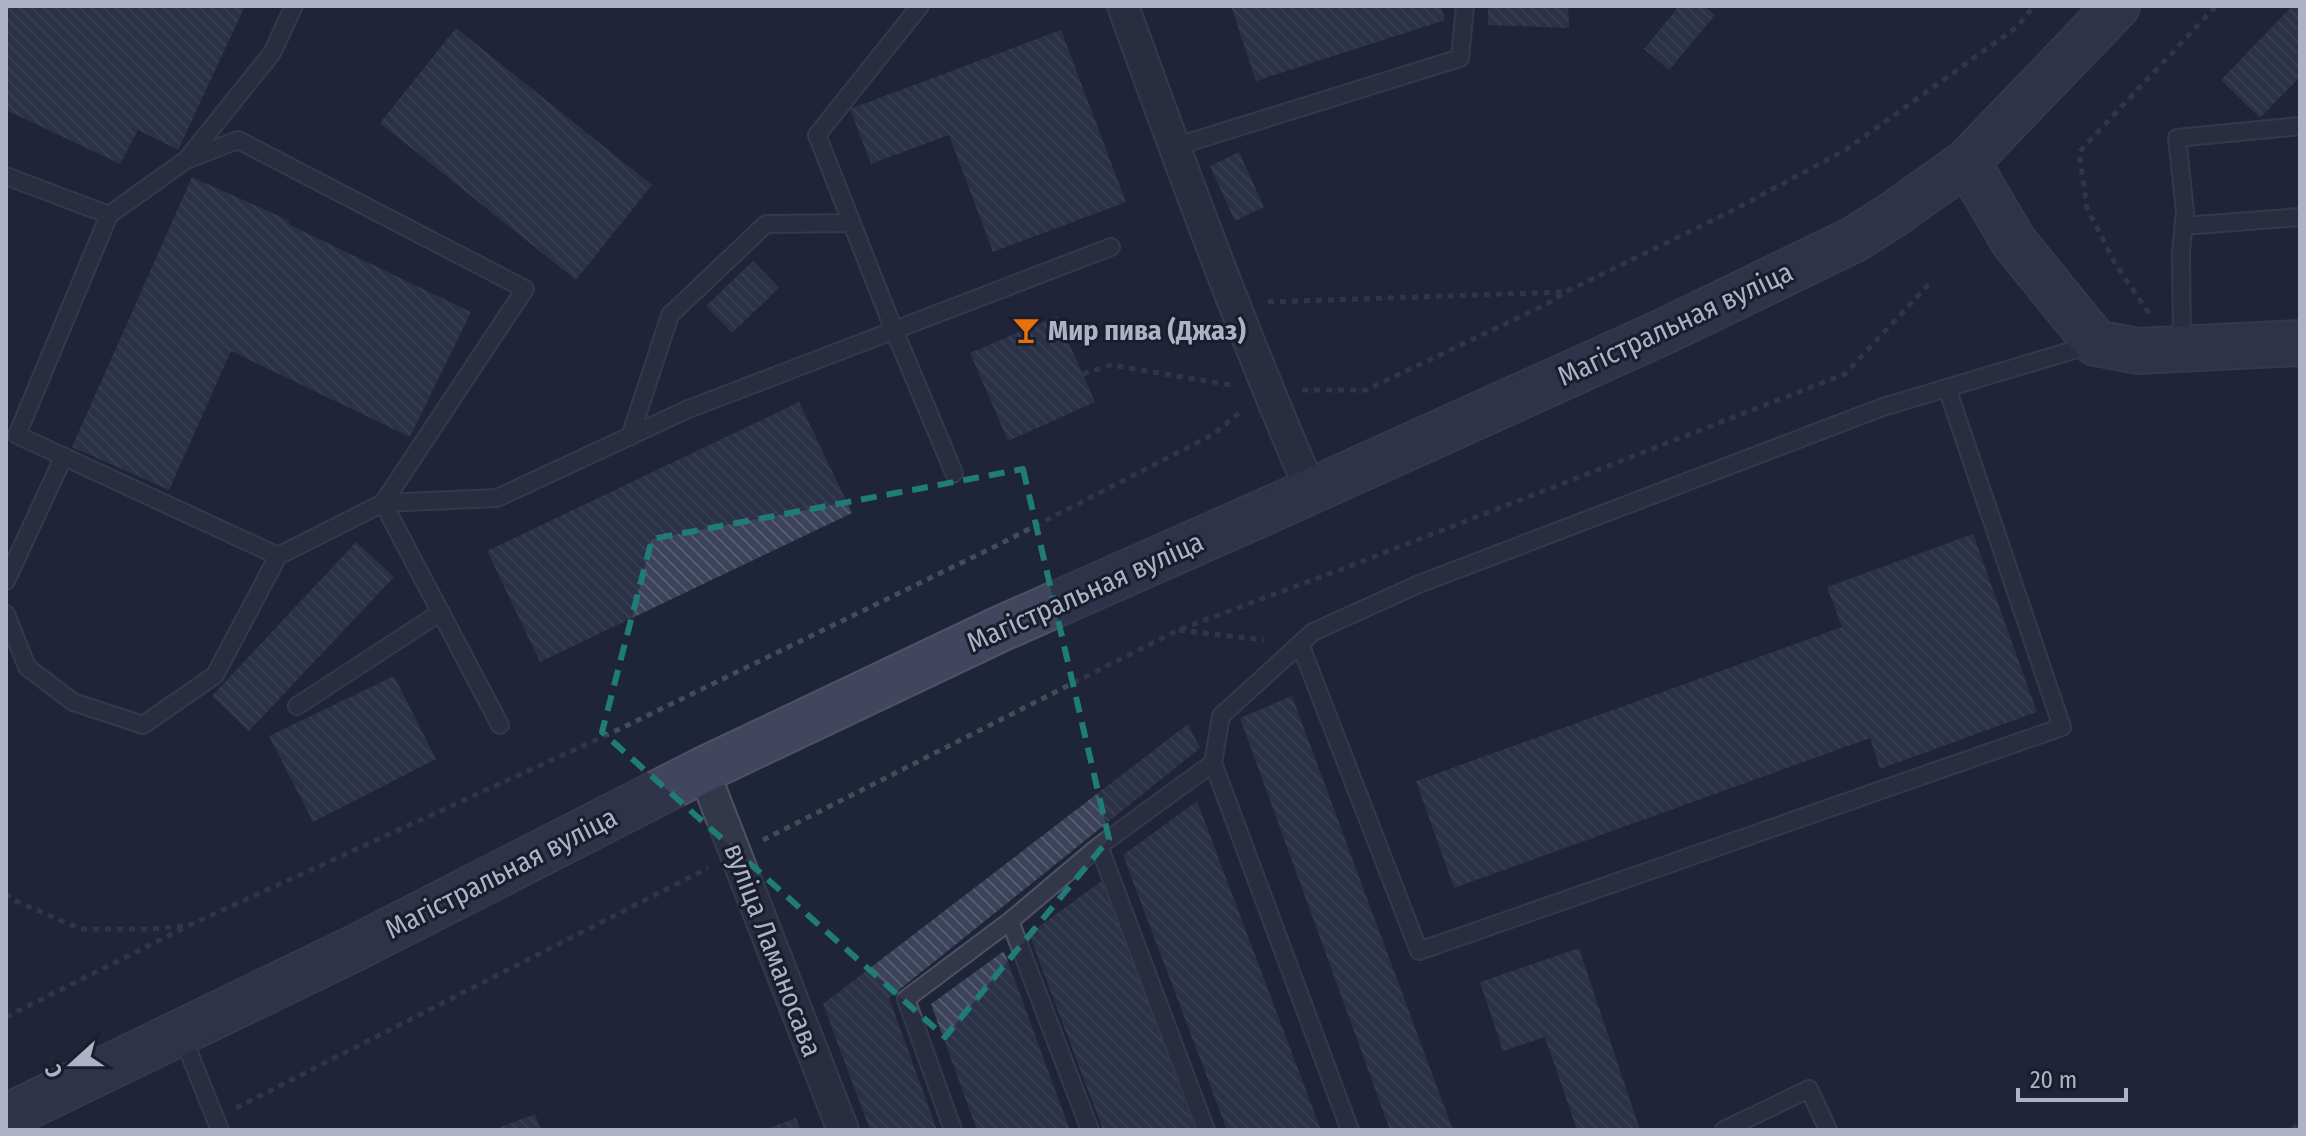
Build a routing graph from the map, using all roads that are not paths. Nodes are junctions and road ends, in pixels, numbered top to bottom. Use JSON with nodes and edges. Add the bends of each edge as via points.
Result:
{"nodes":[{"id":1,"x":294,"y":6,"type":"edge"},
{"id":2,"x":920,"y":6,"type":"edge"},
{"id":3,"x":1123,"y":6,"type":"edge"},
{"id":4,"x":1465,"y":6,"type":"edge"},
{"id":5,"x":2117,"y":6,"type":"edge"},
{"id":6,"x":2300,"y":126,"type":"edge"},
{"id":7,"x":1174,"y":147,"type":"junction"},
{"id":8,"x":186,"y":160,"type":"junction"},
{"id":9,"x":1967,"y":162,"type":"junction"},
{"id":10,"x":6,"y":176,"type":"edge"},
{"id":11,"x":109,"y":215,"type":"junction"},
{"id":12,"x":2300,"y":217,"type":"edge"},
{"id":13,"x":851,"y":223,"type":"junction"},
{"id":14,"x":2183,"y":226,"type":"junction"},
{"id":15,"x":1111,"y":247,"type":"dead end"},
{"id":16,"x":894,"y":330,"type":"junction"},
{"id":17,"x":2096,"y":343,"type":"junction"},
{"id":18,"x":2300,"y":343,"type":"edge"},
{"id":19,"x":2182,"y":349,"type":"junction"},
{"id":20,"x":1947,"y":388,"type":"junction"},
{"id":21,"x":630,"y":437,"type":"junction"},
{"id":22,"x":64,"y":456,"type":"junction"},
{"id":23,"x":954,"y":473,"type":"dead end"},
{"id":24,"x":1311,"y":491,"type":"junction"},
{"id":25,"x":383,"y":503,"type":"junction"},
{"id":26,"x":278,"y":556,"type":"junction"},
{"id":27,"x":6,"y":581,"type":"edge"},
{"id":28,"x":441,"y":612,"type":"junction"},
{"id":29,"x":6,"y":614,"type":"edge"},
{"id":30,"x":1300,"y":644,"type":"junction"},
{"id":31,"x":297,"y":706,"type":"dead end"},
{"id":32,"x":500,"y":725,"type":"dead end"},
{"id":33,"x":1213,"y":763,"type":"junction"},
{"id":34,"x":703,"y":770,"type":"junction"},
{"id":35,"x":1099,"y":846,"type":"junction"},
{"id":36,"x":1010,"y":921,"type":"junction"},
{"id":37,"x":181,"y":1031,"type":"junction"},
{"id":38,"x":6,"y":1117,"type":"edge"},
{"id":39,"x":218,"y":1124,"type":"edge"},
{"id":40,"x":843,"y":1130,"type":"edge"},
{"id":41,"x":953,"y":1130,"type":"edge"},
{"id":42,"x":1090,"y":1130,"type":"edge"},
{"id":43,"x":1206,"y":1130,"type":"edge"},
{"id":44,"x":1350,"y":1130,"type":"edge"},
{"id":45,"x":1724,"y":1130,"type":"edge"},
{"id":46,"x":1828,"y":1130,"type":"edge"}],
"edges":[{"from":1,"to":8,"type":"lane","via":[[272,53]]},
{"from":2,"to":13,"type":"lane","via":[[817,135]]},
{"from":3,"to":7,"type":"street"},
{"from":4,"to":7,"type":"lane","via":[[1460,58]]},
{"from":5,"to":9,"type":"main road","name":"Магістральная вуліца"},
{"from":6,"to":14,"type":"lane","via":[[2177,138]]},
{"from":7,"to":24,"type":"street"},
{"from":8,"to":11,"type":"lane"},
{"from":8,"to":25,"type":"lane","via":[[238,140],[525,289]]},
{"from":9,"to":17,"type":"main road","via":[[2014,242]]},
{"from":9,"to":24,"type":"main road","name":"Магістральная вуліца","via":[[1855,239]]},
{"from":10,"to":11,"type":"lane"},
{"from":11,"to":22,"type":"lane","via":[[17,435]]},
{"from":12,"to":14,"type":"lane"},
{"from":13,"to":16,"type":"lane"},
{"from":13,"to":21,"type":"lane","via":[[766,224],[670,315]]},
{"from":14,"to":19,"type":"lane"},
{"from":15,"to":16,"type":"lane"},
{"from":16,"to":21,"type":"lane"},
{"from":16,"to":23,"type":"lane"},
{"from":17,"to":19,"type":"main road","via":[[2138,351]]},
{"from":17,"to":20,"type":"lane"},
{"from":18,"to":19,"type":"main road"},
{"from":20,"to":30,"type":"lane","via":[[1883,407],[1419,584],[1313,632]]},
{"from":20,"to":30,"type":"lane","via":[[2062,727],[1419,951]]},
{"from":21,"to":25,"type":"lane","via":[[497,498]]},
{"from":22,"to":26,"type":"lane"},
{"from":22,"to":27,"type":"lane"},
{"from":24,"to":34,"type":"main road","name":"Магістральная вуліца","via":[[1000,629]]},
{"from":25,"to":26,"type":"lane"},
{"from":25,"to":28,"type":"lane"},
{"from":26,"to":29,"type":"lane","via":[[215,675],[143,725],[73,702],[27,667]]},
{"from":28,"to":31,"type":"lane"},
{"from":28,"to":32,"type":"lane"},
{"from":30,"to":33,"type":"lane","via":[[1221,716]]},
{"from":33,"to":35,"type":"lane"},
{"from":33,"to":44,"type":"lane"},
{"from":34,"to":37,"type":"main road","name":"Магістральная вуліца"},
{"from":34,"to":40,"type":"street","name":"вуліца Ламаносава"},
{"from":35,"to":36,"type":"lane"},
{"from":35,"to":43,"type":"lane"},
{"from":36,"to":41,"type":"lane","via":[[906,999]]},
{"from":36,"to":42,"type":"lane"},
{"from":37,"to":38,"type":"main road","name":"Магістральная вуліца"},
{"from":37,"to":39,"type":"lane"},
{"from":45,"to":46,"type":"lane","via":[[1809,1089]]}]}
